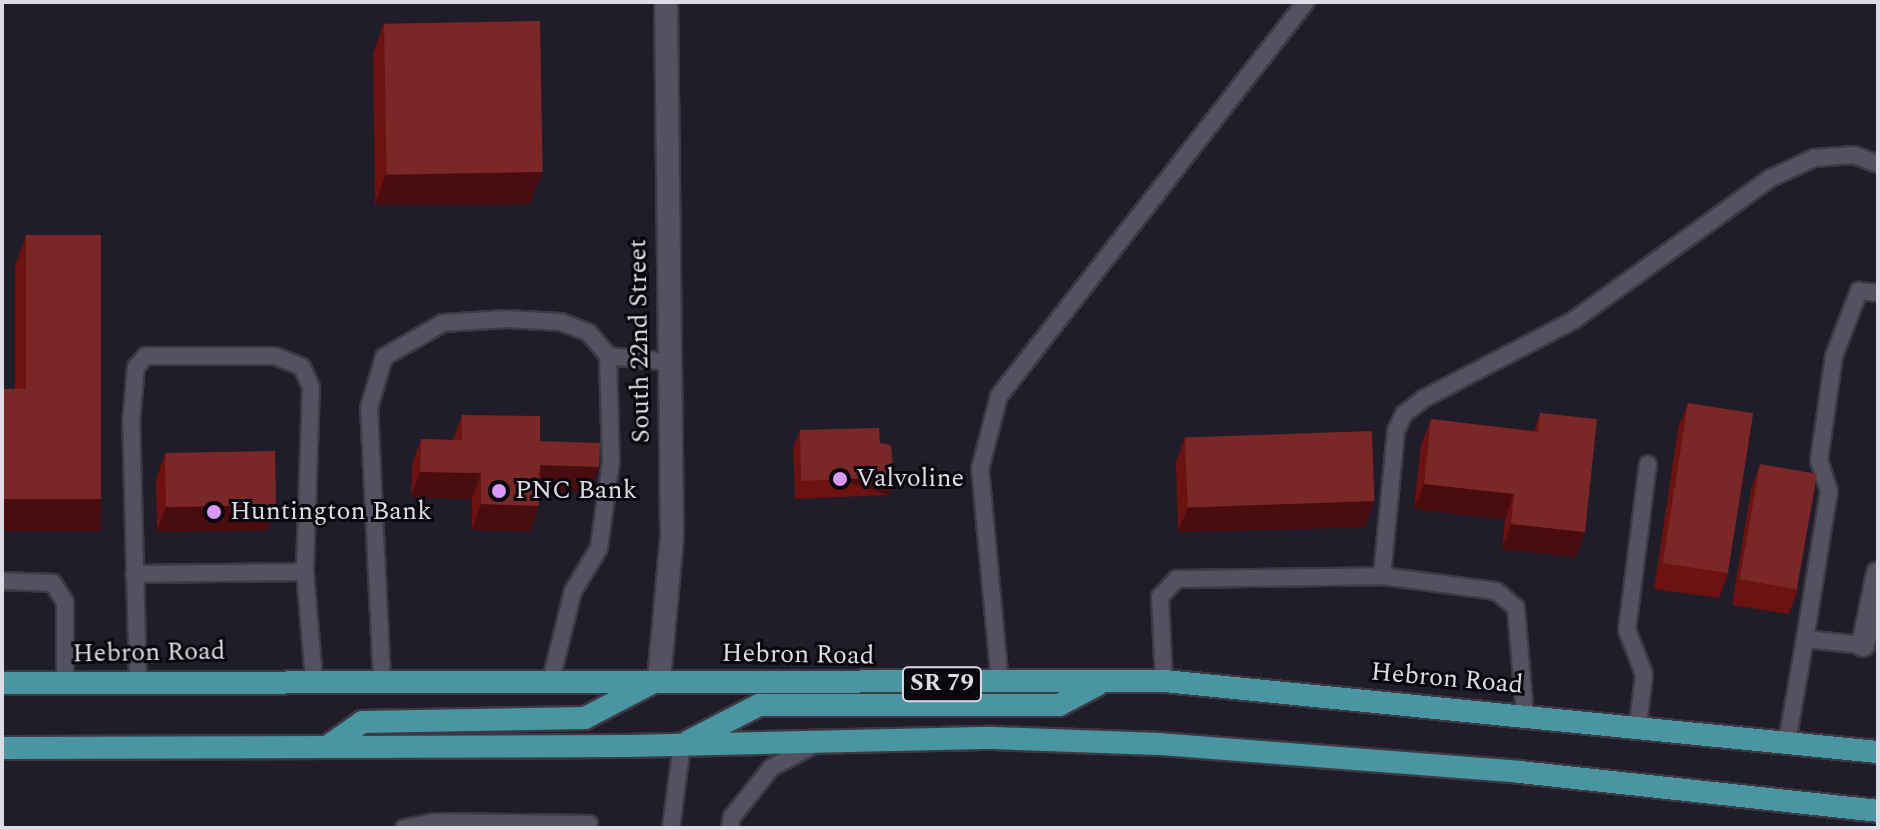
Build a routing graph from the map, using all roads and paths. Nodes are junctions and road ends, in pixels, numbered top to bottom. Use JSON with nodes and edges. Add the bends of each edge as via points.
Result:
{"nodes":[{"id":1,"x":666,"y":2,"type":"edge"},
{"id":2,"x":1306,"y":2,"type":"edge"},
{"id":3,"x":1878,"y":164,"type":"edge"},
{"id":4,"x":1878,"y":293,"type":"edge"},
{"id":5,"x":608,"y":356,"type":"junction"},
{"id":6,"x":669,"y":362,"type":"junction"},
{"id":7,"x":1648,"y":464,"type":"dead end"},
{"id":8,"x":305,"y":572,"type":"junction"},
{"id":9,"x":134,"y":574,"type":"junction"},
{"id":10,"x":1878,"y":574,"type":"edge"},
{"id":11,"x":1382,"y":576,"type":"junction"},
{"id":12,"x":2,"y":581,"type":"edge"},
{"id":13,"x":1805,"y":639,"type":"junction"},
{"id":14,"x":1863,"y":645,"type":"joint"},
{"id":15,"x":659,"y":679,"type":"junction"},
{"id":16,"x":314,"y":680,"type":"junction"},
{"id":17,"x":551,"y":680,"type":"junction"},
{"id":18,"x":382,"y":681,"type":"junction"},
{"id":19,"x":1164,"y":681,"type":"junction"},
{"id":20,"x":65,"y":682,"type":"junction"},
{"id":21,"x":138,"y":682,"type":"junction"},
{"id":22,"x":1101,"y":682,"type":"junction"},
{"id":23,"x":2,"y":683,"type":"edge"},
{"id":24,"x":1000,"y":683,"type":"junction"},
{"id":25,"x":1525,"y":715,"type":"junction"},
{"id":26,"x":1638,"y":726,"type":"junction"},
{"id":27,"x":820,"y":741,"type":"junction"},
{"id":28,"x":1787,"y":742,"type":"junction"},
{"id":29,"x":331,"y":744,"type":"junction"},
{"id":30,"x":682,"y":744,"type":"junction"},
{"id":31,"x":2,"y":748,"type":"edge"},
{"id":32,"x":1878,"y":752,"type":"edge"},
{"id":33,"x":1878,"y":811,"type":"edge"},
{"id":34,"x":404,"y":828,"type":"edge"},
{"id":35,"x":589,"y":828,"type":"edge"},
{"id":36,"x":671,"y":828,"type":"edge"},
{"id":37,"x":730,"y":828,"type":"edge"}],
"edges":[{"from":1,"to":6,"type":"street","name":"South 22nd Street"},
{"from":2,"to":24,"type":"lane","via":[[999,396],[980,469]]},
{"from":3,"to":11,"type":"lane","via":[[1854,155],[1814,158],[1771,178],[1574,320],[1404,414],[1396,431]]},
{"from":4,"to":13,"type":"lane","via":[[1859,291],[1834,356],[1819,461],[1829,491]]},
{"from":5,"to":6,"type":"lane"},
{"from":5,"to":17,"type":"lane","via":[[611,461],[599,548],[573,591]]},
{"from":5,"to":18,"type":"lane","via":[[589,333],[561,322],[443,323],[384,357],[369,408]]},
{"from":6,"to":15,"type":"street","name":"South 22nd Street","via":[[672,535]]},
{"from":7,"to":26,"type":"lane","via":[[1627,630],[1644,674]]},
{"from":8,"to":9,"type":"lane"},
{"from":8,"to":9,"type":"lane","via":[[311,387],[302,367],[275,356],[146,356],[136,367],[131,422]]},
{"from":8,"to":16,"type":"lane"},
{"from":9,"to":21,"type":"lane"},
{"from":10,"to":14,"type":"street"},
{"from":11,"to":19,"type":"lane","via":[[1177,579],[1160,597]]},
{"from":11,"to":25,"type":"lane","via":[[1496,591],[1516,608]]},
{"from":12,"to":20,"type":"lane","via":[[53,583],[65,602]]},
{"from":13,"to":14,"type":"lane"},
{"from":13,"to":28,"type":"lane"},
{"from":15,"to":17,"type":"highway","name":"Hebron Road","number":"SR 79"},
{"from":15,"to":24,"type":"highway","name":"Hebron Road","number":"SR 79","via":[[825,686]]},
{"from":15,"to":29,"type":"highway","via":[[585,718],[362,722]]},
{"from":16,"to":18,"type":"highway","name":"Hebron Road","number":"SR 79"},
{"from":16,"to":21,"type":"highway","name":"Hebron Road","number":"SR 79"},
{"from":17,"to":18,"type":"highway","name":"Hebron Road","number":"SR 79"},
{"from":19,"to":22,"type":"highway","name":"Hebron Road","number":"SR 79"},
{"from":19,"to":25,"type":"highway","name":"Hebron Road","number":"SR 79"},
{"from":20,"to":21,"type":"highway","name":"Hebron Road","number":"SR 79"},
{"from":20,"to":23,"type":"highway","name":"Hebron Road","number":"SR 79"},
{"from":22,"to":24,"type":"highway","name":"Hebron Road","number":"SR 79"},
{"from":22,"to":30,"type":"highway","via":[[1059,705],[759,705]]},
{"from":25,"to":26,"type":"highway","name":"Hebron Road","number":"SR 79"},
{"from":26,"to":28,"type":"highway","name":"Hebron Road","number":"SR 79"},
{"from":27,"to":30,"type":"highway","number":"SR 79"},
{"from":27,"to":33,"type":"highway","number":"SR 79","via":[[993,738],[1159,744],[1520,772]]},
{"from":27,"to":37,"type":"lane","via":[[771,768],[732,817]]},
{"from":28,"to":32,"type":"highway","name":"Hebron Road","number":"SR 79"},
{"from":29,"to":30,"type":"highway","number":"SR 79"},
{"from":29,"to":31,"type":"highway","number":"SR 79"},
{"from":30,"to":36,"type":"lane"},
{"from":34,"to":35,"type":"lane","via":[[435,822]]}]}
